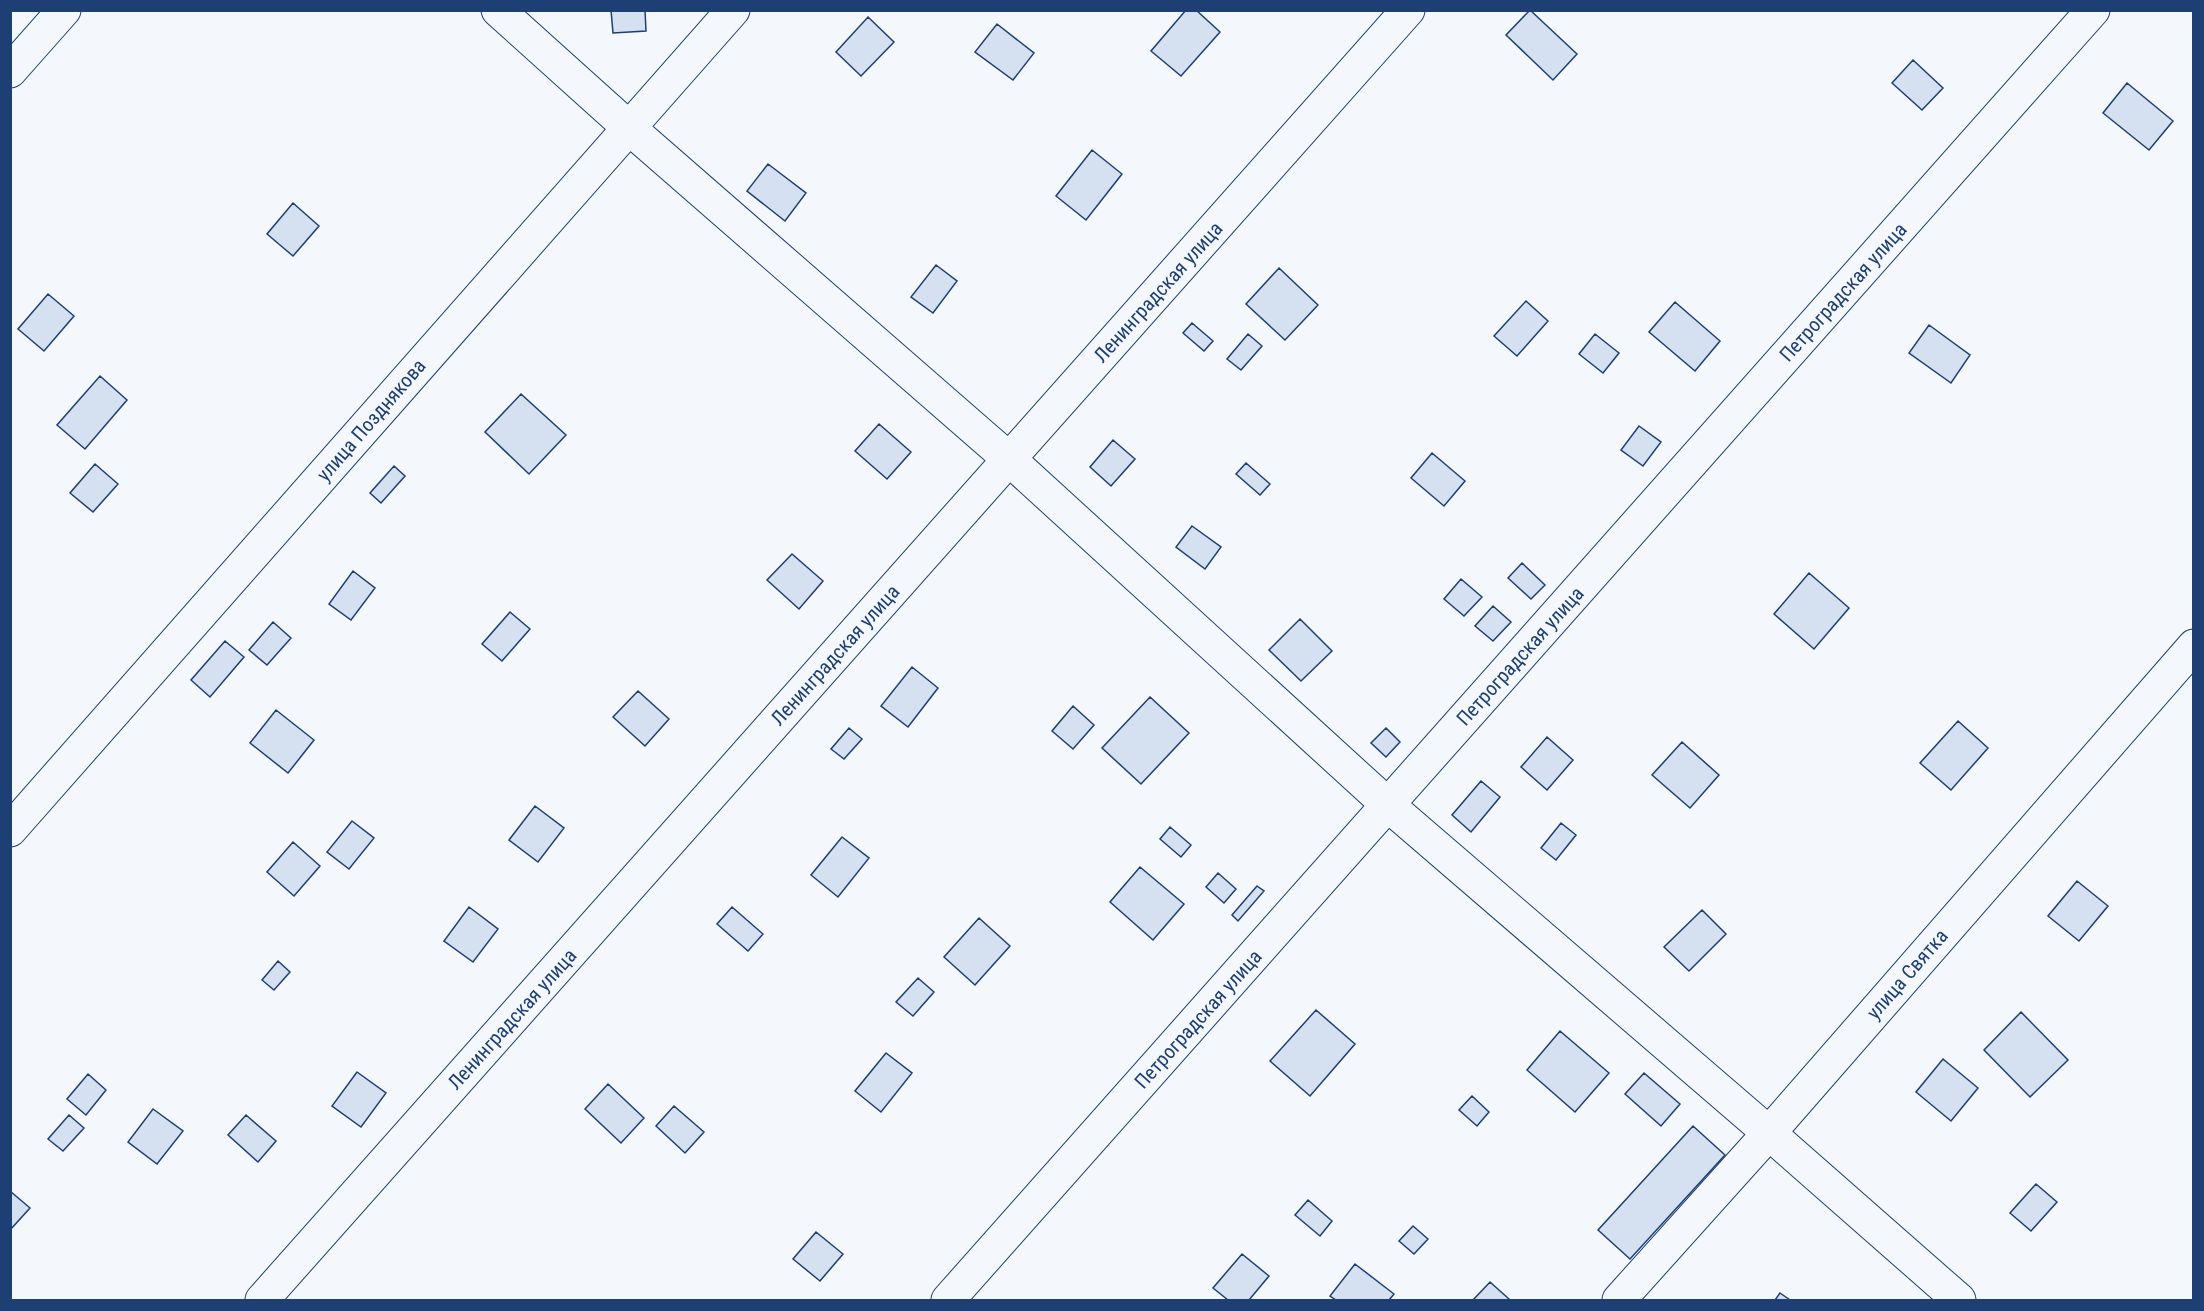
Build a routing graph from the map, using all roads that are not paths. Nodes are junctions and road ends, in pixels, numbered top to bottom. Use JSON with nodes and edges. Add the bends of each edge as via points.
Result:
{"nodes":[{"id":1,"x":64,"y":10,"type":"edge"},
{"id":2,"x":498,"y":10,"type":"edge"},
{"id":3,"x":733,"y":10,"type":"edge"},
{"id":4,"x":1408,"y":10,"type":"edge"},
{"id":5,"x":2092,"y":10,"type":"edge"},
{"id":6,"x":10,"y":71,"type":"edge"},
{"id":7,"x":628,"y":128,"type":"junction"},
{"id":8,"x":1009,"y":459,"type":"junction"},
{"id":9,"x":2193,"y":646,"type":"edge"},
{"id":10,"x":1388,"y":805,"type":"junction"},
{"id":11,"x":10,"y":830,"type":"edge"},
{"id":12,"x":1769,"y":1133,"type":"junction"},
{"id":13,"x":262,"y":1300,"type":"edge"},
{"id":14,"x":948,"y":1300,"type":"edge"},
{"id":15,"x":1619,"y":1300,"type":"edge"},
{"id":16,"x":1959,"y":1300,"type":"edge"}],
"edges":[{"from":1,"to":6,"type":"street"},
{"from":2,"to":7,"type":"street"},
{"from":3,"to":7,"type":"street","name":"улица Позднякова"},
{"from":4,"to":8,"type":"street","name":"Ленинградская улица"},
{"from":5,"to":10,"type":"street","name":"Петроградская улица"},
{"from":7,"to":8,"type":"street"},
{"from":7,"to":11,"type":"street","name":"улица Позднякова"},
{"from":8,"to":10,"type":"street"},
{"from":8,"to":13,"type":"street","name":"Ленинградская улица"},
{"from":9,"to":12,"type":"street","name":"улица Святка"},
{"from":10,"to":12,"type":"street"},
{"from":10,"to":14,"type":"street","name":"Петроградская улица"},
{"from":12,"to":15,"type":"street","name":"улица Святка"},
{"from":12,"to":16,"type":"street"}]}
